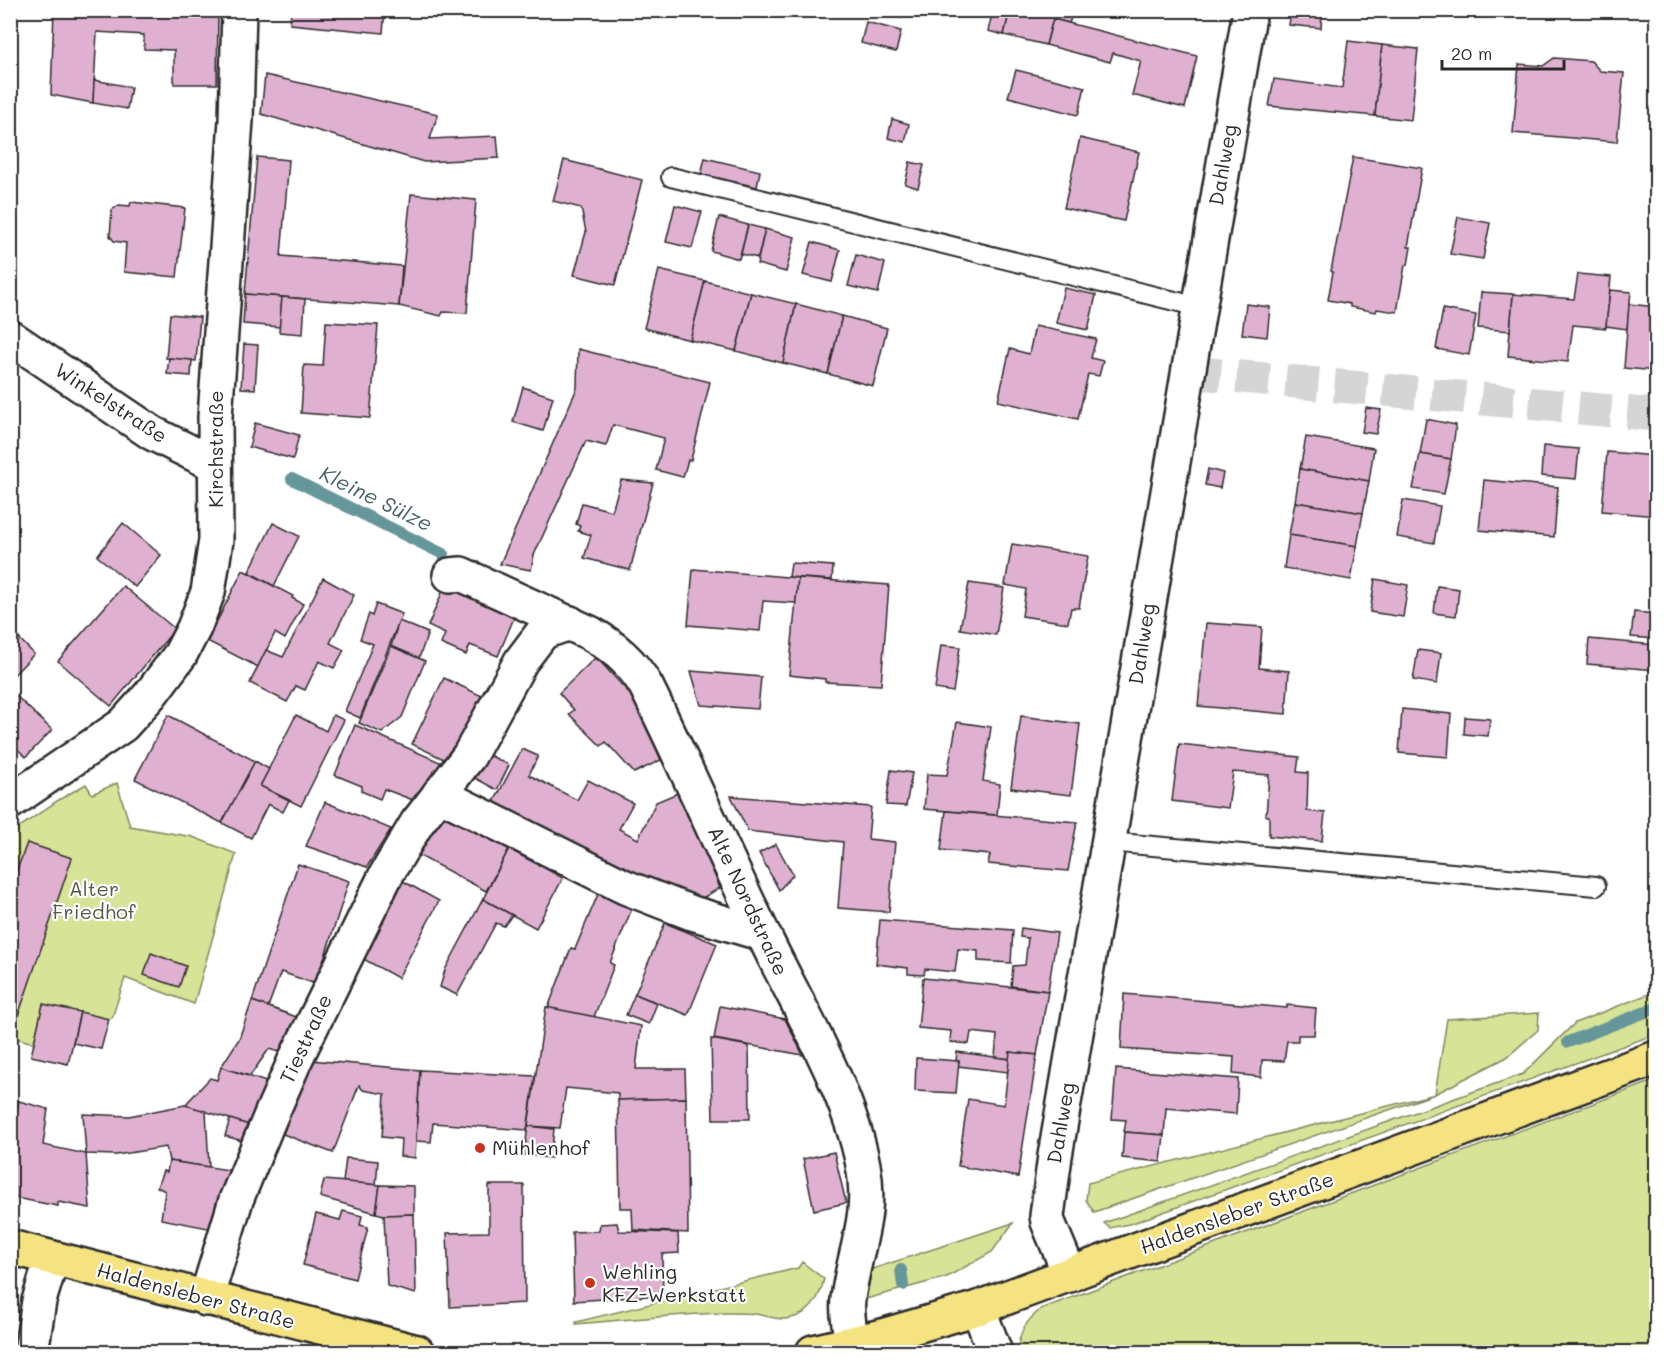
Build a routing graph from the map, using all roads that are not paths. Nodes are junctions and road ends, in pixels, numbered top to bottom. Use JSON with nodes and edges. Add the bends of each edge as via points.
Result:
{"nodes":[{"id":1,"x":240,"y":10,"type":"edge"},
{"id":2,"x":1250,"y":10,"type":"edge"},
{"id":3,"x":672,"y":177,"type":"dead end"},
{"id":4,"x":1199,"y":307,"type":"junction"},
{"id":5,"x":10,"y":337,"type":"edge"},
{"id":6,"x":214,"y":464,"type":"junction"},
{"id":7,"x":450,"y":575,"type":"dead end"},
{"id":8,"x":570,"y":623,"type":"junction"},
{"id":9,"x":439,"y":794,"type":"junction"},
{"id":10,"x":10,"y":802,"type":"edge"},
{"id":11,"x":1109,"y":843,"type":"junction"},
{"id":12,"x":1596,"y":886,"type":"dead end"},
{"id":13,"x":763,"y":933,"type":"junction"},
{"id":14,"x":1656,"y":1058,"type":"edge"},
{"id":15,"x":10,"y":1247,"type":"edge"},
{"id":16,"x":52,"y":1258,"type":"junction"},
{"id":17,"x":1070,"y":1275,"type":"junction"},
{"id":18,"x":206,"y":1299,"type":"junction"},
{"id":19,"x":978,"y":1308,"type":"junction"},
{"id":20,"x":867,"y":1340,"type":"junction"},
{"id":21,"x":31,"y":1353,"type":"edge"},
{"id":22,"x":417,"y":1353,"type":"edge"},
{"id":23,"x":813,"y":1353,"type":"edge"},
{"id":24,"x":995,"y":1353,"type":"edge"}],
"edges":[{"from":1,"to":6,"type":"street","name":"Kirchstraße"},
{"from":2,"to":4,"type":"street","name":"Dahlweg"},
{"from":3,"to":4,"type":"lane"},
{"from":4,"to":11,"type":"street","name":"Dahlweg"},
{"from":5,"to":6,"type":"street","name":"Winkelstraße","via":[[152,433]]},
{"from":6,"to":10,"type":"street","name":"Kirchstraße","via":[[216,540],[211,579],[202,610],[180,655],[123,724]]},
{"from":7,"to":8,"type":"street","name":"Alte Nordstraße","via":[[461,574]]},
{"from":8,"to":9,"type":"street","name":"Tiestraße","via":[[543,632],[511,677],[469,756]]},
{"from":8,"to":13,"type":"street","name":"Alte Nordstraße","via":[[609,644],[640,676]]},
{"from":9,"to":13,"type":"street","via":[[625,887],[692,913]]},
{"from":9,"to":18,"type":"street","name":"Tiestraße","via":[[386,875],[296,1058],[236,1200]]},
{"from":11,"to":12,"type":"lane"},
{"from":11,"to":17,"type":"street","name":"Dahlweg","via":[[1047,1216]]},
{"from":13,"to":20,"type":"street","name":"Alte Nordstraße","via":[[848,1111],[863,1164],[867,1201],[847,1314]]},
{"from":14,"to":17,"type":"main road","name":"Haldensleber Straße"},
{"from":15,"to":16,"type":"main road","name":"Haldensleber Straße"},
{"from":16,"to":18,"type":"main road","name":"Haldensleber Straße"},
{"from":16,"to":21,"type":"street","via":[[39,1301]]},
{"from":17,"to":19,"type":"main road","name":"Haldensleber Straße"},
{"from":18,"to":22,"type":"main road","name":"Haldensleber Straße"},
{"from":19,"to":20,"type":"main road","name":"Haldensleber Straße"},
{"from":19,"to":24,"type":"street"},
{"from":20,"to":23,"type":"main road","name":"Haldensleber Straße"}]}
